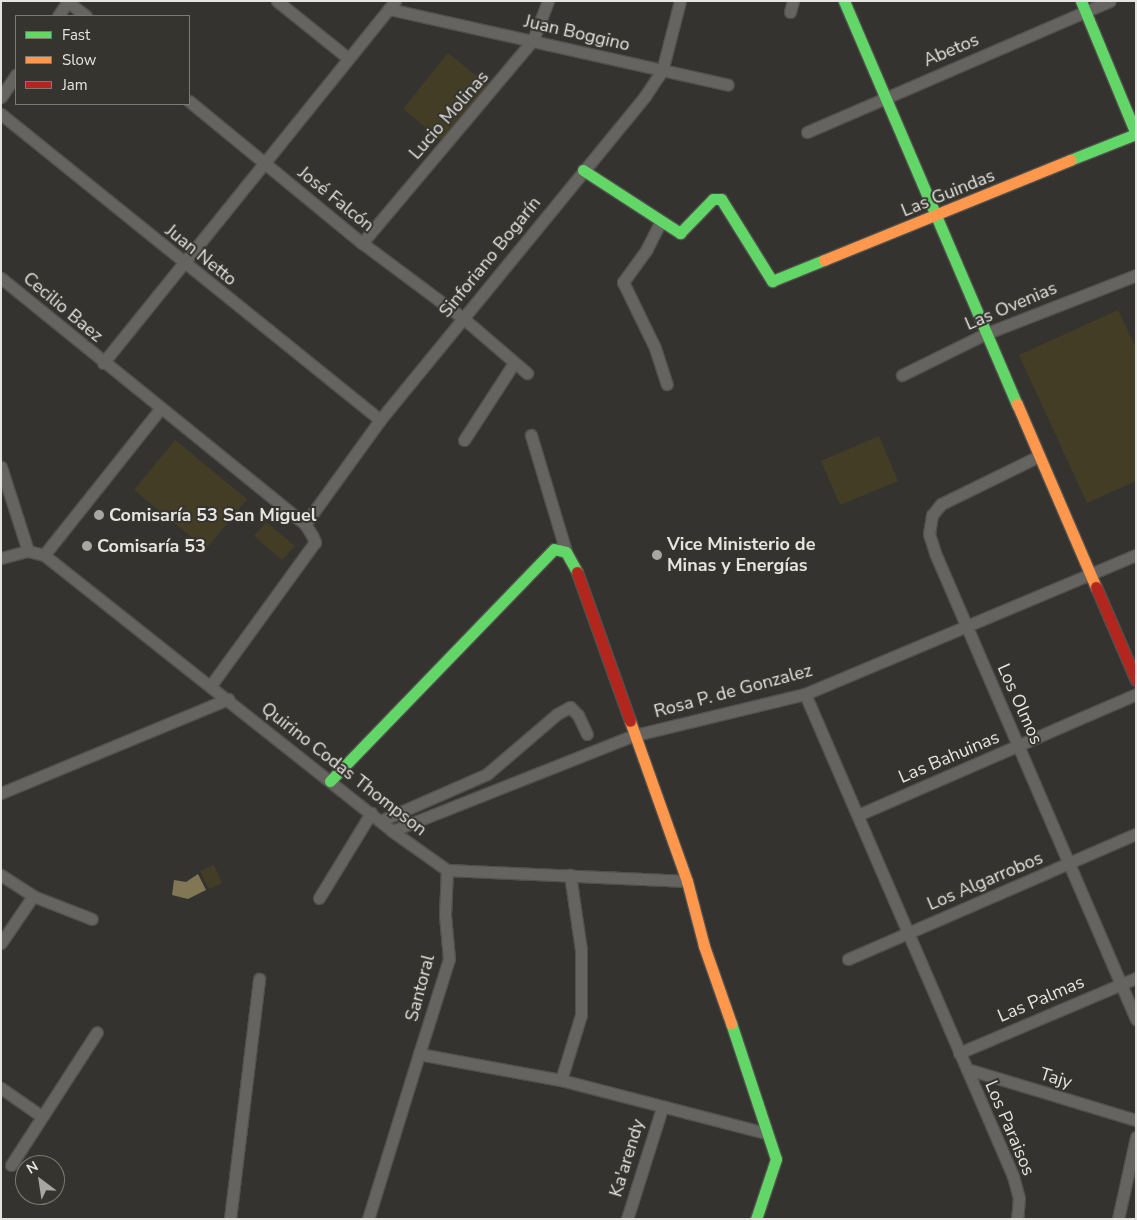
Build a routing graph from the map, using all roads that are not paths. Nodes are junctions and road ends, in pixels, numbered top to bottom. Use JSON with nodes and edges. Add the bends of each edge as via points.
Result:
{"nodes":[{"id":1,"x":68,"y":1,"type":"edge"},
{"id":2,"x":277,"y":1,"type":"edge"},
{"id":3,"x":548,"y":1,"type":"edge"},
{"id":4,"x":680,"y":1,"type":"edge"},
{"id":5,"x":844,"y":1,"type":"edge"},
{"id":6,"x":1081,"y":1,"type":"edge"},
{"id":7,"x":1110,"y":1,"type":"edge"},
{"id":8,"x":392,"y":5,"type":"edge"},
{"id":9,"x":1086,"y":12,"type":"junction"},
{"id":10,"x":59,"y":15,"type":"edge"},
{"id":11,"x":85,"y":15,"type":"edge"},
{"id":12,"x":534,"y":40,"type":"junction"},
{"id":13,"x":348,"y":58,"type":"junction"},
{"id":14,"x":662,"y":71,"type":"junction"},
{"id":15,"x":15,"y":76,"type":"edge"},
{"id":16,"x":728,"y":85,"type":"dead end"},
{"id":17,"x":1,"y":97,"type":"edge"},
{"id":18,"x":884,"y":97,"type":"junction"},
{"id":19,"x":190,"y":102,"type":"edge"},
{"id":20,"x":1,"y":114,"type":"edge"},
{"id":21,"x":807,"y":132,"type":"dead end"},
{"id":22,"x":1136,"y":134,"type":"edge"},
{"id":23,"x":265,"y":163,"type":"junction"},
{"id":24,"x":583,"y":170,"type":"junction"},
{"id":25,"x":938,"y":216,"type":"junction"},
{"id":26,"x":660,"y":223,"type":"junction"},
{"id":27,"x":362,"y":243,"type":"junction"},
{"id":28,"x":183,"y":264,"type":"junction"},
{"id":29,"x":1136,"y":275,"type":"edge"},
{"id":30,"x":1,"y":278,"type":"edge"},
{"id":31,"x":464,"y":319,"type":"junction"},
{"id":32,"x":985,"y":334,"type":"junction"},
{"id":33,"x":514,"y":362,"type":"junction"},
{"id":34,"x":103,"y":363,"type":"junction"},
{"id":35,"x":527,"y":373,"type":"dead end"},
{"id":36,"x":902,"y":375,"type":"dead end"},
{"id":37,"x":667,"y":384,"type":"dead end"},
{"id":38,"x":160,"y":409,"type":"junction"},
{"id":39,"x":380,"y":420,"type":"junction"},
{"id":40,"x":531,"y":435,"type":"dead end"},
{"id":41,"x":464,"y":440,"type":"dead end"},
{"id":42,"x":1039,"y":456,"type":"junction"},
{"id":43,"x":1,"y":467,"type":"edge"},
{"id":44,"x":305,"y":524,"type":"junction"},
{"id":45,"x":28,"y":551,"type":"junction"},
{"id":46,"x":566,"y":552,"type":"junction"},
{"id":47,"x":44,"y":555,"type":"junction"},
{"id":48,"x":1136,"y":555,"type":"edge"},
{"id":49,"x":1,"y":558,"type":"edge"},
{"id":50,"x":1090,"y":575,"type":"junction"},
{"id":51,"x":967,"y":628,"type":"junction"},
{"id":52,"x":1136,"y":680,"type":"edge"},
{"id":53,"x":211,"y":685,"type":"junction"},
{"id":54,"x":805,"y":694,"type":"junction"},
{"id":55,"x":1136,"y":694,"type":"edge"},
{"id":56,"x":228,"y":699,"type":"junction"},
{"id":57,"x":587,"y":734,"type":"dead end"},
{"id":58,"x":634,"y":735,"type":"junction"},
{"id":59,"x":1020,"y":746,"type":"junction"},
{"id":60,"x":330,"y":781,"type":"junction"},
{"id":61,"x":1,"y":793,"type":"edge"},
{"id":62,"x":858,"y":815,"type":"junction"},
{"id":63,"x":375,"y":817,"type":"junction"},
{"id":64,"x":392,"y":831,"type":"junction"},
{"id":65,"x":1136,"y":834,"type":"edge"},
{"id":66,"x":1068,"y":864,"type":"junction"},
{"id":67,"x":446,"y":870,"type":"junction"},
{"id":68,"x":1,"y":875,"type":"edge"},
{"id":69,"x":570,"y":875,"type":"junction"},
{"id":70,"x":688,"y":881,"type":"junction"},
{"id":71,"x":33,"y":896,"type":"junction"},
{"id":72,"x":320,"y":898,"type":"dead end"},
{"id":73,"x":92,"y":919,"type":"dead end"},
{"id":74,"x":908,"y":933,"type":"junction"},
{"id":75,"x":1,"y":943,"type":"edge"},
{"id":76,"x":848,"y":959,"type":"dead end"},
{"id":77,"x":1136,"y":978,"type":"edge"},
{"id":78,"x":259,"y":979,"type":"dead end"},
{"id":79,"x":1121,"y":984,"type":"junction"},
{"id":80,"x":1136,"y":1018,"type":"edge"},
{"id":81,"x":97,"y":1032,"type":"dead end"},
{"id":82,"x":959,"y":1053,"type":"junction"},
{"id":83,"x":419,"y":1054,"type":"junction"},
{"id":84,"x":967,"y":1069,"type":"junction"},
{"id":85,"x":562,"y":1080,"type":"junction"},
{"id":86,"x":1,"y":1088,"type":"edge"},
{"id":87,"x":662,"y":1108,"type":"junction"},
{"id":88,"x":41,"y":1116,"type":"junction"},
{"id":89,"x":1136,"y":1120,"type":"edge"},
{"id":90,"x":766,"y":1132,"type":"junction"},
{"id":91,"x":1136,"y":1137,"type":"edge"},
{"id":92,"x":11,"y":1165,"type":"dead end"},
{"id":93,"x":230,"y":1219,"type":"edge"},
{"id":94,"x":368,"y":1219,"type":"edge"},
{"id":95,"x":627,"y":1219,"type":"edge"},
{"id":96,"x":756,"y":1219,"type":"edge"},
{"id":97,"x":1016,"y":1219,"type":"edge"},
{"id":98,"x":1118,"y":1219,"type":"edge"}],
"edges":[{"from":1,"to":10,"type":"street"},
{"from":1,"to":11,"type":"street"},
{"from":2,"to":13,"type":"street"},
{"from":3,"to":12,"type":"street","name":"Lucio Molinas"},
{"from":4,"to":14,"type":"street","name":"Sinforiano Bogarín"},
{"from":5,"to":18,"type":"street"},
{"from":6,"to":9,"type":"street"},
{"from":7,"to":9,"type":"street","name":"Abetos"},
{"from":8,"to":12,"type":"street","name":"Juan Boggino"},
{"from":8,"to":13,"type":"street"},
{"from":9,"to":18,"type":"street","name":"Abetos"},
{"from":9,"to":22,"type":"street"},
{"from":12,"to":14,"type":"street","name":"Juan Boggino"},
{"from":12,"to":27,"type":"street","name":"Lucio Molinas"},
{"from":13,"to":23,"type":"street"},
{"from":14,"to":16,"type":"street","name":"Juan Boggino"},
{"from":14,"to":24,"type":"street","name":"Sinforiano Bogarín"},
{"from":15,"to":17,"type":"street"},
{"from":18,"to":21,"type":"street","name":"Abetos"},
{"from":18,"to":25,"type":"street"},
{"from":19,"to":23,"type":"street","name":"José Falcón"},
{"from":20,"to":28,"type":"street","name":"Juan Netto"},
{"from":22,"to":25,"type":"street","name":"Las Guindas"},
{"from":23,"to":27,"type":"street","name":"José Falcón"},
{"from":23,"to":28,"type":"street"},
{"from":24,"to":26,"type":"street"},
{"from":24,"to":31,"type":"street","name":"Sinforiano Bogarín"},
{"from":25,"to":26,"type":"street","name":"Las Guindas","via":[[772,281],[721,199],[713,199],[680,233]]},
{"from":25,"to":32,"type":"street"},
{"from":26,"to":37,"type":"street","via":[[647,249],[623,282],[655,348]]},
{"from":27,"to":31,"type":"street","name":"José Falcón"},
{"from":28,"to":34,"type":"street"},
{"from":28,"to":39,"type":"street","name":"Juan Netto"},
{"from":29,"to":32,"type":"street","name":"Las Ovenias"},
{"from":30,"to":34,"type":"street","name":"Cecilio Baez"},
{"from":31,"to":33,"type":"street","name":"José Falcón"},
{"from":31,"to":39,"type":"street","name":"Sinforiano Bogarín"},
{"from":32,"to":36,"type":"street","name":"Las Ovenias"},
{"from":32,"to":42,"type":"street"},
{"from":33,"to":35,"type":"street","name":"José Falcón"},
{"from":33,"to":41,"type":"street"},
{"from":34,"to":38,"type":"street","name":"Cecilio Baez"},
{"from":38,"to":44,"type":"street","name":"Cecilio Baez"},
{"from":38,"to":47,"type":"street"},
{"from":39,"to":44,"type":"street","name":"Sinforiano Bogarín"},
{"from":40,"to":46,"type":"street"},
{"from":42,"to":50,"type":"street"},
{"from":42,"to":51,"type":"street","name":"Los Olmos","via":[[941,504],[932,515],[929,534],[934,553]]},
{"from":43,"to":45,"type":"street"},
{"from":44,"to":53,"type":"street","via":[[315,542]]},
{"from":45,"to":47,"type":"street","name":"Quirino Codas Thompson"},
{"from":45,"to":49,"type":"street"},
{"from":46,"to":58,"type":"street","via":[[574,564]]},
{"from":46,"to":60,"type":"street","via":[[554,549]]},
{"from":47,"to":53,"type":"street","name":"Quirino Codas Thompson"},
{"from":48,"to":50,"type":"street","name":"Rosa P. de Gonzalez"},
{"from":50,"to":51,"type":"street","name":"Rosa P. de Gonzalez"},
{"from":50,"to":52,"type":"street"},
{"from":51,"to":54,"type":"street","name":"Rosa P. de Gonzalez"},
{"from":51,"to":59,"type":"street","name":"Los Olmos"},
{"from":53,"to":56,"type":"street","name":"Quirino Codas Thompson"},
{"from":54,"to":58,"type":"street","name":"Rosa P. de Gonzalez"},
{"from":54,"to":62,"type":"street","name":"Los Paraisos"},
{"from":55,"to":59,"type":"street","name":"Las Bahuinas"},
{"from":56,"to":60,"type":"street","name":"Quirino Codas Thompson"},
{"from":56,"to":61,"type":"street"},
{"from":57,"to":63,"type":"street","via":[[578,715],[570,707],[557,714],[487,774]]},
{"from":58,"to":64,"type":"street","name":"Rosa P. de Gonzalez"},
{"from":58,"to":70,"type":"street"},
{"from":59,"to":62,"type":"street","name":"Las Bahuinas"},
{"from":59,"to":66,"type":"street","name":"Los Olmos"},
{"from":60,"to":63,"type":"street","name":"Quirino Codas Thompson"},
{"from":62,"to":74,"type":"street","name":"Los Paraisos"},
{"from":63,"to":64,"type":"street","name":"Quirino Codas Thompson"},
{"from":63,"to":72,"type":"street"},
{"from":64,"to":67,"type":"street","name":"Quirino Codas Thompson"},
{"from":65,"to":66,"type":"street","name":"Los Algarrobos"},
{"from":66,"to":74,"type":"street","name":"Los Algarrobos"},
{"from":66,"to":79,"type":"street","name":"Los Olmos"},
{"from":67,"to":69,"type":"street"},
{"from":67,"to":83,"type":"street","name":"Santoral","via":[[445,915],[449,959]]},
{"from":68,"to":71,"type":"street"},
{"from":69,"to":70,"type":"street"},
{"from":69,"to":85,"type":"street","via":[[581,950],[582,1015]]},
{"from":70,"to":90,"type":"street","via":[[704,946]]},
{"from":71,"to":73,"type":"street"},
{"from":71,"to":75,"type":"street"},
{"from":74,"to":76,"type":"street","name":"Los Algarrobos"},
{"from":74,"to":82,"type":"street","name":"Los Paraisos"},
{"from":77,"to":79,"type":"street","name":"Las Palmas"},
{"from":78,"to":93,"type":"street"},
{"from":79,"to":80,"type":"street","name":"Los Olmos"},
{"from":79,"to":82,"type":"street","name":"Las Palmas"},
{"from":81,"to":88,"type":"street"},
{"from":82,"to":84,"type":"street","name":"Los Paraisos"},
{"from":83,"to":85,"type":"street"},
{"from":83,"to":94,"type":"street","name":"Santoral"},
{"from":84,"to":89,"type":"street","name":"Tajy"},
{"from":84,"to":97,"type":"street","name":"Los Paraisos","via":[[1013,1176],[1019,1198]]},
{"from":85,"to":87,"type":"street"},
{"from":86,"to":88,"type":"street"},
{"from":87,"to":90,"type":"street"},
{"from":87,"to":95,"type":"street","name":"Ka'arendy"},
{"from":88,"to":92,"type":"street"},
{"from":90,"to":96,"type":"street","via":[[776,1160]]},
{"from":91,"to":98,"type":"street"}]}
